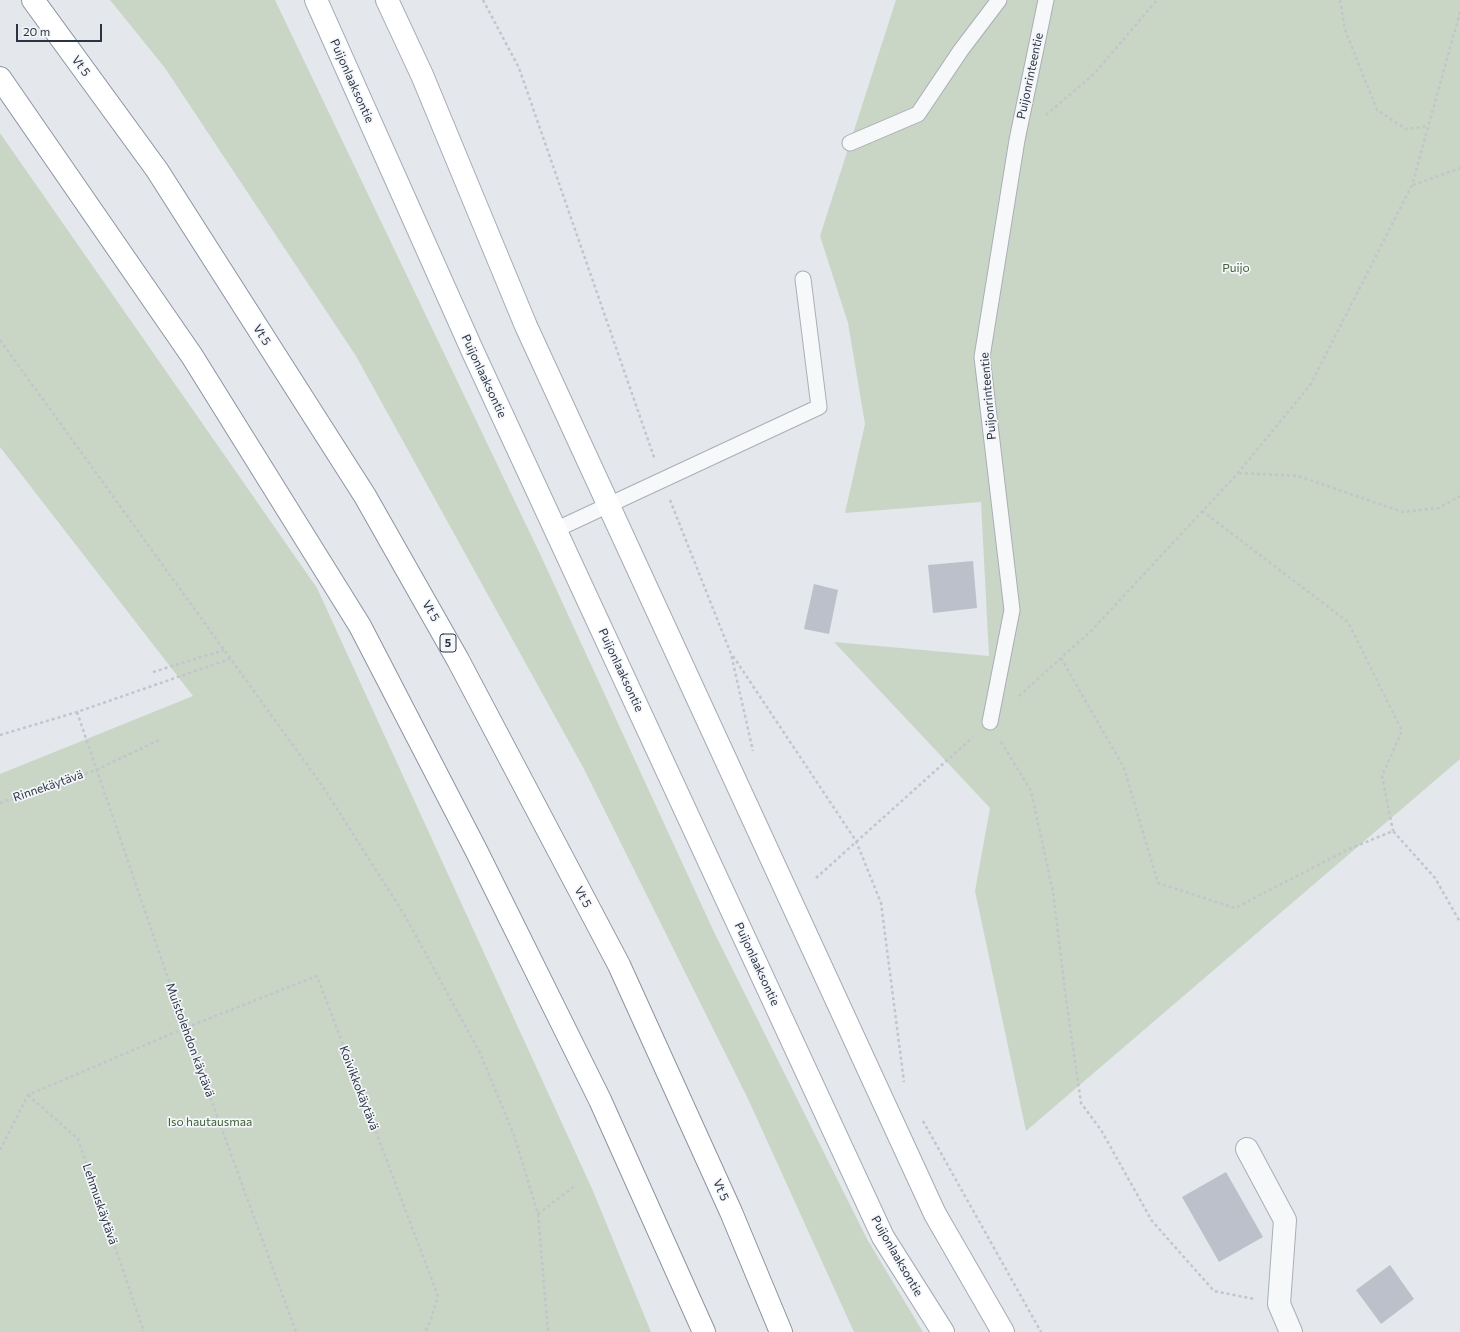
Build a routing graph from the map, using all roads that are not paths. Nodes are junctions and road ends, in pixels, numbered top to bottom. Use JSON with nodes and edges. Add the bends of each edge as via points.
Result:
{"nodes":[{"id":1,"x":33,"y":0,"type":"edge"},
{"id":2,"x":316,"y":0,"type":"edge"},
{"id":3,"x":387,"y":0,"type":"edge"},
{"id":4,"x":999,"y":0,"type":"edge"},
{"id":5,"x":1046,"y":0,"type":"edge"},
{"id":6,"x":0,"y":78,"type":"edge"},
{"id":7,"x":850,"y":143,"type":"dead end"},
{"id":8,"x":803,"y":278,"type":"dead end"},
{"id":9,"x":609,"y":506,"type":"junction"},
{"id":10,"x":555,"y":530,"type":"junction"},
{"id":11,"x":990,"y":722,"type":"road end"},
{"id":12,"x":1246,"y":1150,"type":"dead end"},
{"id":13,"x":704,"y":1332,"type":"edge"},
{"id":14,"x":781,"y":1332,"type":"edge"},
{"id":15,"x":943,"y":1332,"type":"edge"},
{"id":16,"x":1003,"y":1332,"type":"edge"},
{"id":17,"x":1290,"y":1332,"type":"edge"}],
"edges":[{"from":1,"to":14,"type":"main road","name":"Vt 5","number":"5","via":[[157,170],[365,496],[458,660],[619,965],[731,1212]]},
{"from":2,"to":10,"type":"main road","name":"Puijonlaaksontie"},
{"from":3,"to":9,"type":"main road","via":[[422,75],[526,326]]},
{"from":4,"to":7,"type":"lane","via":[[961,50],[918,114]]},
{"from":5,"to":11,"type":"lane","name":"Puijonrinteentie","via":[[1017,140],[982,357],[1012,610]]},
{"from":6,"to":13,"type":"main road","via":[[192,356],[360,626],[477,852],[600,1100]]},
{"from":8,"to":9,"type":"lane","via":[[819,407]]},
{"from":9,"to":10,"type":"lane"},
{"from":9,"to":16,"type":"main road","via":[[935,1214]]},
{"from":10,"to":15,"type":"main road","name":"Puijonlaaksontie","via":[[883,1237]]},
{"from":12,"to":17,"type":"street","via":[[1285,1220],[1279,1304]]}]}
